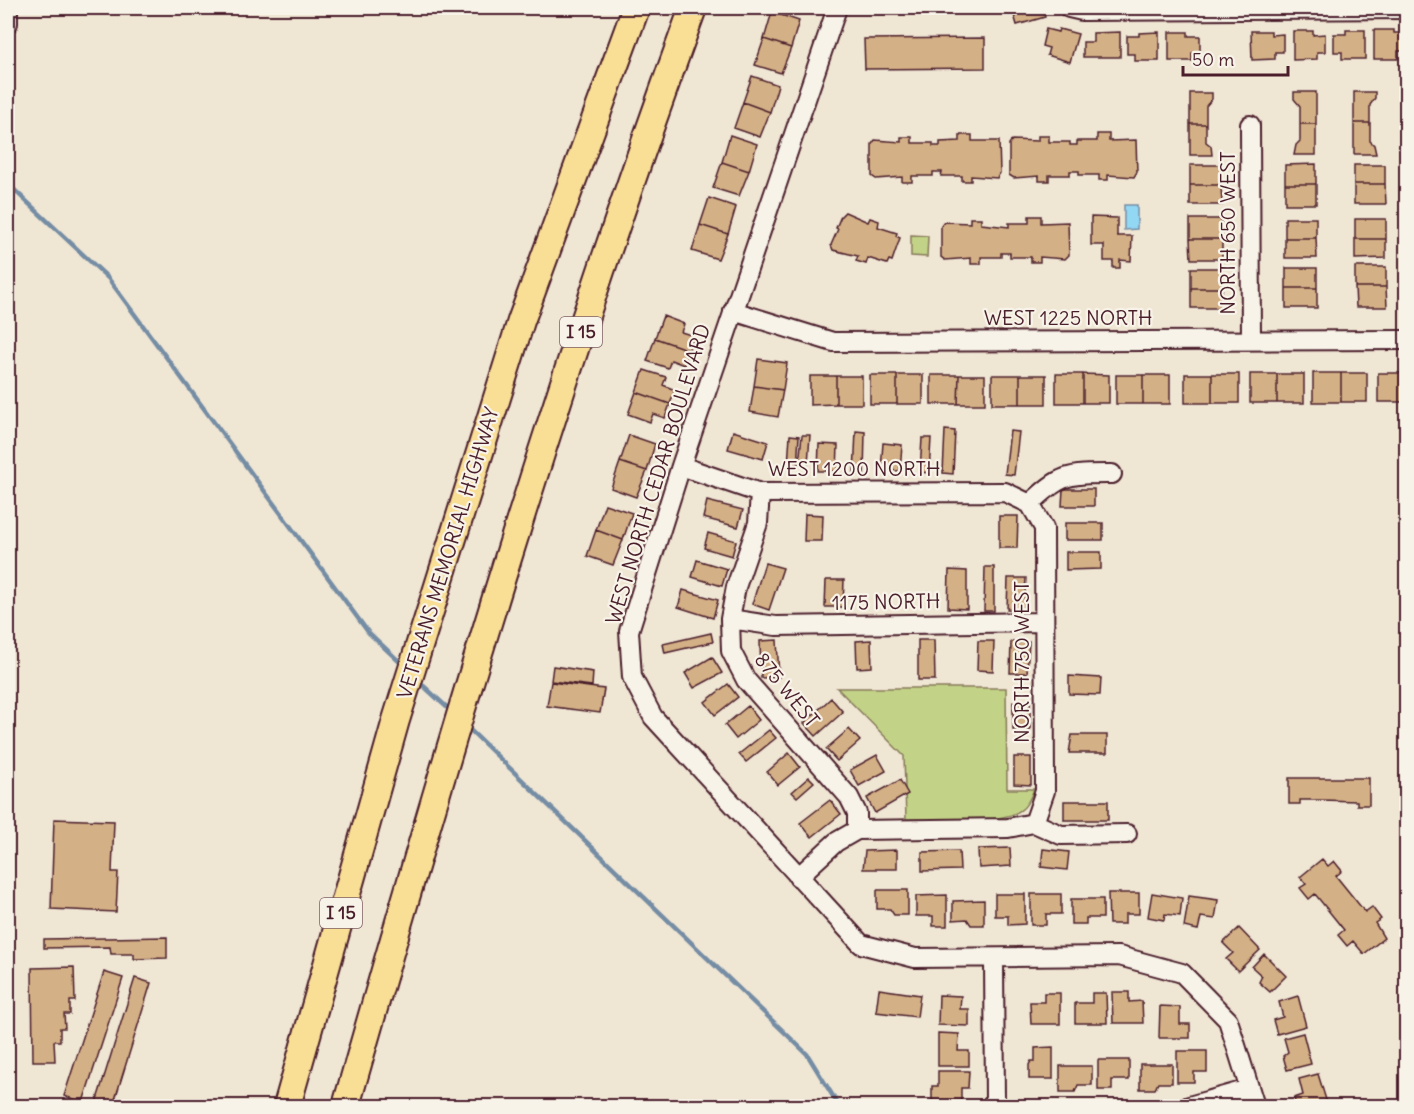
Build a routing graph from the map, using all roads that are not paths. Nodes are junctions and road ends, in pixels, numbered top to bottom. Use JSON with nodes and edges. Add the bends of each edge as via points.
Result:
{"nodes":[{"id":1,"x":8,"y":8,"type":"edge"},
{"id":2,"x":636,"y":8,"type":"edge"},
{"id":3,"x":693,"y":8,"type":"edge"},
{"id":4,"x":837,"y":8,"type":"edge"},
{"id":5,"x":1069,"y":8,"type":"edge"},
{"id":6,"x":1407,"y":9,"type":"edge"},
{"id":7,"x":8,"y":23,"type":"edge"},
{"id":8,"x":1250,"y":125,"type":"dead end"},
{"id":9,"x":733,"y":311,"type":"junction"},
{"id":10,"x":1251,"y":340,"type":"junction"},
{"id":11,"x":1407,"y":340,"type":"edge"},
{"id":12,"x":681,"y":466,"type":"junction"},
{"id":13,"x":1112,"y":474,"type":"dead end"},
{"id":14,"x":760,"y":493,"type":"junction"},
{"id":15,"x":1030,"y":504,"type":"junction"},
{"id":16,"x":730,"y":619,"type":"junction"},
{"id":17,"x":1044,"y":622,"type":"junction"},
{"id":18,"x":1034,"y":822,"type":"junction"},
{"id":19,"x":857,"y":830,"type":"junction"},
{"id":20,"x":1127,"y":834,"type":"dead end"},
{"id":21,"x":798,"y":878,"type":"junction"},
{"id":22,"x":994,"y":959,"type":"junction"},
{"id":23,"x":1252,"y":1098,"type":"edge"},
{"id":24,"x":286,"y":1107,"type":"edge"},
{"id":25,"x":346,"y":1107,"type":"edge"},
{"id":26,"x":998,"y":1107,"type":"edge"},
{"id":27,"x":1189,"y":1107,"type":"edge"}],
"edges":[{"from":1,"to":7,"type":"street"},
{"from":2,"to":24,"type":"highway","name":"VETERANS MEMORIAL HIGHWAY","number":"I 15","via":[[521,321],[396,720]]},
{"from":3,"to":25,"type":"highway","number":"I 15","via":[[522,508],[438,781]]},
{"from":4,"to":9,"type":"street","name":"WEST NORTH CEDAR BOULEVARD"},
{"from":5,"to":6,"type":"street"},
{"from":8,"to":10,"type":"street","name":"NORTH 650 WEST"},
{"from":9,"to":10,"type":"street","name":"WEST 1225 NORTH","via":[[833,342]]},
{"from":9,"to":12,"type":"street","name":"WEST NORTH CEDAR BOULEVARD"},
{"from":10,"to":11,"type":"street","name":"WEST 1225 NORTH"},
{"from":12,"to":14,"type":"street","name":"WEST 1200 NORTH"},
{"from":12,"to":21,"type":"street","name":"WEST NORTH CEDAR BOULEVARD","via":[[629,631],[632,677],[653,717]]},
{"from":13,"to":15,"type":"street","via":[[1065,476],[1050,484]]},
{"from":14,"to":15,"type":"street","name":"WEST 1200 NORTH","via":[[1005,492]]},
{"from":14,"to":16,"type":"street","name":"875 WEST","via":[[758,523],[736,587]]},
{"from":15,"to":17,"type":"street","name":"NORTH 750 WEST","via":[[1044,528]]},
{"from":16,"to":17,"type":"street","name":"1175 NORTH","via":[[776,626]]},
{"from":16,"to":19,"type":"street","name":"875 WEST","via":[[730,651],[746,681],[849,796],[857,813]]},
{"from":17,"to":18,"type":"street","name":"NORTH 750 WEST","via":[[1045,791]]},
{"from":18,"to":19,"type":"street","via":[[1008,828]]},
{"from":18,"to":20,"type":"street","via":[[1061,835]]},
{"from":19,"to":21,"type":"street","via":[[836,842]]},
{"from":21,"to":22,"type":"street","name":"WEST NORTH CEDAR BOULEVARD","via":[[861,944],[915,958]]},
{"from":22,"to":23,"type":"street","name":"WEST NORTH CEDAR BOULEVARD","via":[[1119,956],[1182,974],[1228,1020]]},
{"from":22,"to":26,"type":"street","via":[[994,1101]]},
{"from":23,"to":27,"type":"street"}]}
